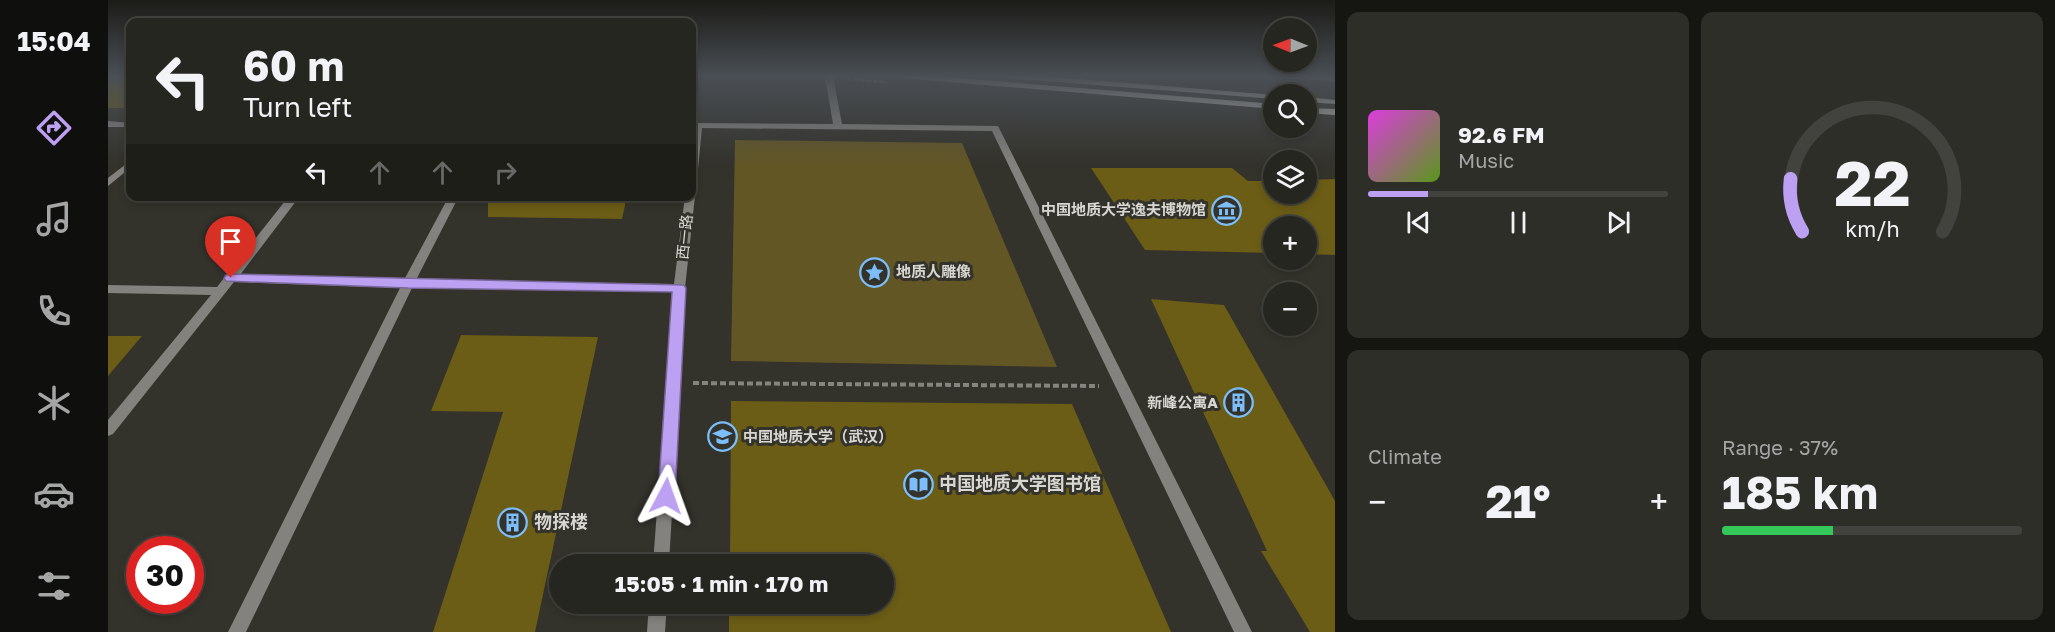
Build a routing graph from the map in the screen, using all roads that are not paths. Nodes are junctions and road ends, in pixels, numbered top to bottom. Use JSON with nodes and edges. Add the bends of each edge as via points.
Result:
{"nodes":[{"id":1,"x":834,"y":105,"type":"edge"},
{"id":2,"x":1317,"y":111,"type":"edge"},
{"id":3,"x":1335,"y":112,"type":"edge"},
{"id":4,"x":108,"y":124,"type":"edge"},
{"id":5,"x":126,"y":125,"type":"edge"},
{"id":6,"x":838,"y":126,"type":"junction"},
{"id":7,"x":696,"y":143,"type":"edge"},
{"id":8,"x":126,"y":167,"type":"edge"},
{"id":9,"x":108,"y":183,"type":"edge"},
{"id":10,"x":291,"y":201,"type":"edge"},
{"id":11,"x":451,"y":201,"type":"edge"},
{"id":12,"x":689,"y":201,"type":"edge"},
{"id":13,"x":231,"y":278,"type":"junction"},
{"id":14,"x":408,"y":284,"type":"junction"},
{"id":15,"x":679,"y":288,"type":"junction"},
{"id":16,"x":108,"y":289,"type":"edge"},
{"id":17,"x":220,"y":291,"type":"junction"},
{"id":18,"x":108,"y":430,"type":"edge"},
{"id":19,"x":662,"y":554,"type":"edge"},
{"id":20,"x":657,"y":614,"type":"edge"},
{"id":21,"x":237,"y":632,"type":"edge"},
{"id":22,"x":656,"y":632,"type":"edge"},
{"id":23,"x":1243,"y":632,"type":"edge"}],
"edges":[{"from":1,"to":6,"type":"street"},
{"from":2,"to":3,"type":"main road"},
{"from":4,"to":5,"type":"street"},
{"from":6,"to":7,"type":"street","via":[[698,125]]},
{"from":6,"to":23,"type":"street","via":[[995,128]]},
{"from":8,"to":9,"type":"street"},
{"from":10,"to":13,"type":"street"},
{"from":11,"to":14,"type":"street"},
{"from":12,"to":15,"type":"street","name":"西一路"},
{"from":13,"to":14,"type":"street"},
{"from":13,"to":17,"type":"street"},
{"from":14,"to":15,"type":"street"},
{"from":14,"to":21,"type":"street"},
{"from":15,"to":19,"type":"street","name":"西一路"},
{"from":16,"to":17,"type":"street"},
{"from":17,"to":18,"type":"street"},
{"from":20,"to":22,"type":"street"}]}
